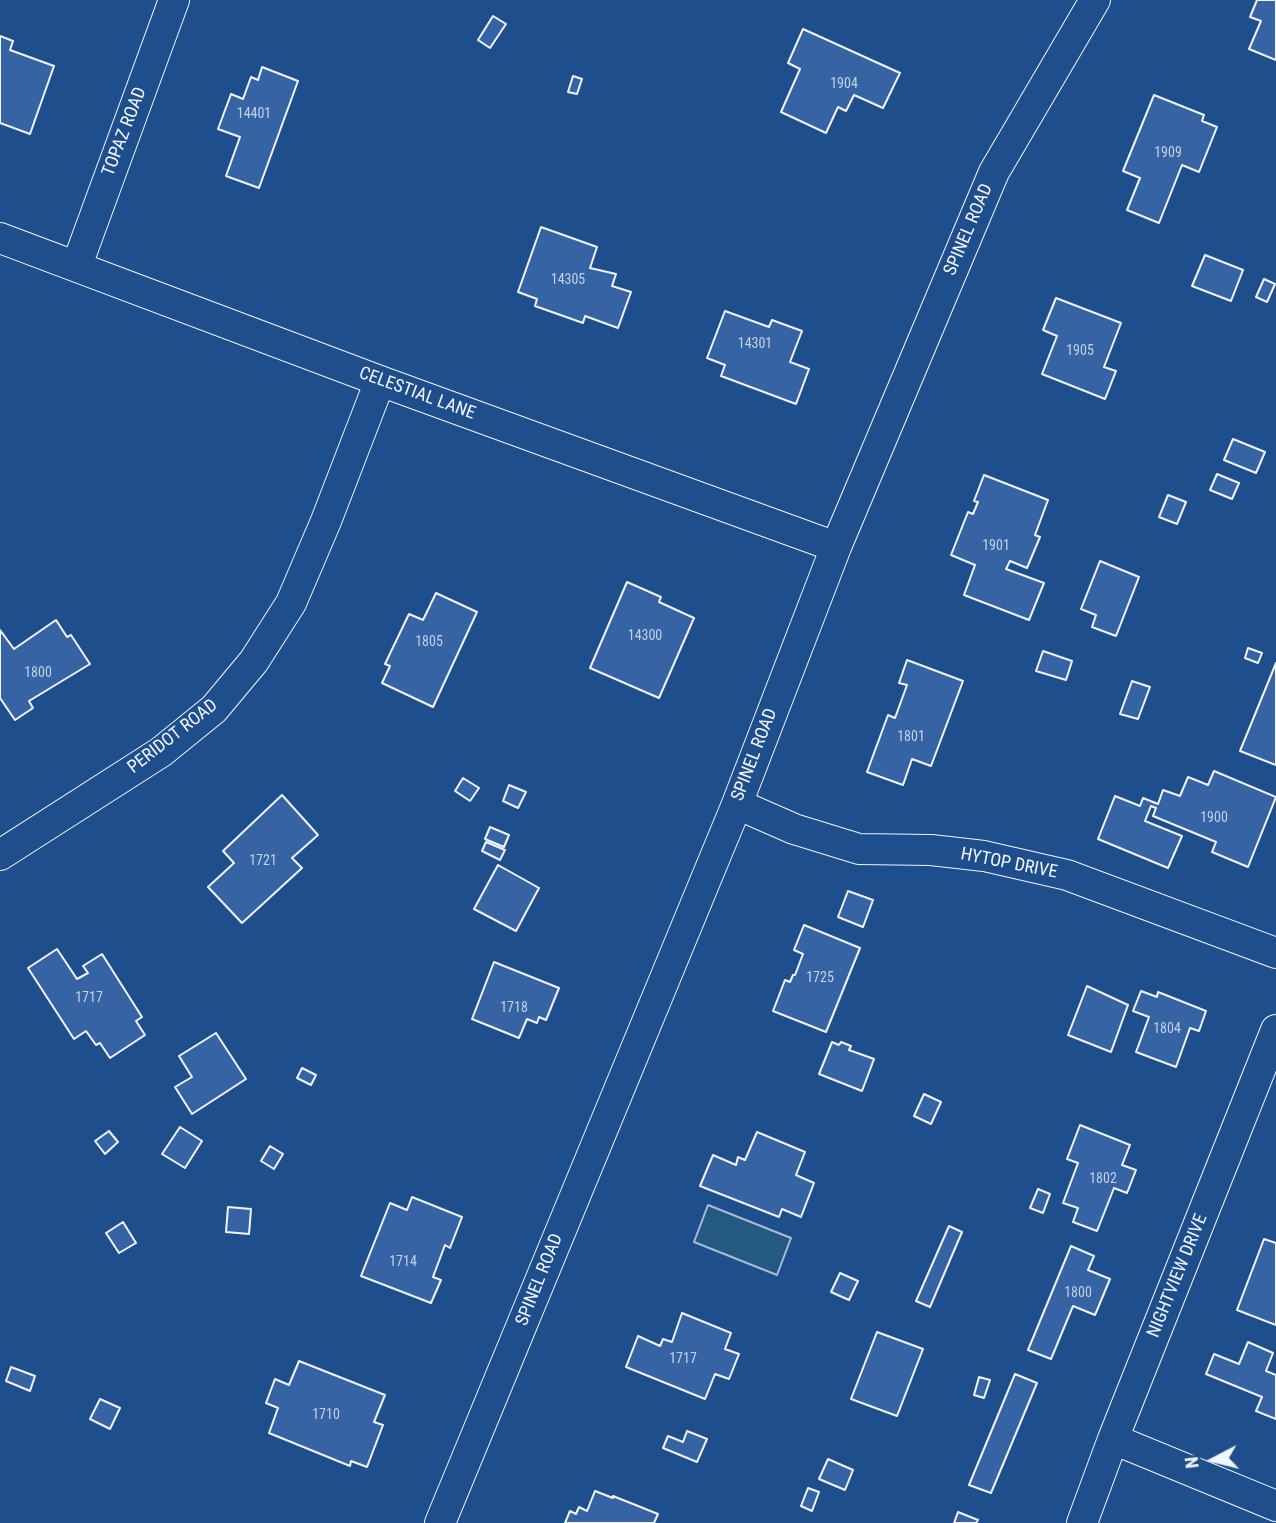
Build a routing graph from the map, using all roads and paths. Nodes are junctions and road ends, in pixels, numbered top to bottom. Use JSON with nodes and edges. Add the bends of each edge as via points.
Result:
{"nodes":[{"id":1,"x":174,"y":0,"type":"edge"},
{"id":2,"x":1095,"y":0,"type":"edge"},
{"id":3,"x":0,"y":238,"type":"edge"},
{"id":4,"x":77,"y":265,"type":"junction"},
{"id":5,"x":380,"y":381,"type":"junction"},
{"id":6,"x":836,"y":547,"type":"junction"},
{"id":7,"x":737,"y":804,"type":"junction"},
{"id":8,"x":0,"y":855,"type":"edge"},
{"id":9,"x":1276,"y":953,"type":"edge"},
{"id":10,"x":1276,"y":1030,"type":"edge"},
{"id":11,"x":1113,"y":1440,"type":"junction"},
{"id":12,"x":1276,"y":1506,"type":"edge"},
{"id":13,"x":440,"y":1523,"type":"edge"},
{"id":14,"x":1083,"y":1523,"type":"edge"}],
"edges":[{"from":1,"to":4,"type":"street","name":"TOPAZ ROAD"},
{"from":2,"to":6,"type":"street","name":"SPINEL ROAD","via":[[994,172]]},
{"from":3,"to":4,"type":"street","name":"CELESTIAL LANE"},
{"from":4,"to":5,"type":"street","name":"CELESTIAL LANE"},
{"from":5,"to":6,"type":"street","name":"CELESTIAL LANE"},
{"from":5,"to":8,"type":"street","name":"PERIDOT ROAD","via":[[291,603],[254,662],[214,709],[161,752]]},
{"from":6,"to":7,"type":"street","name":"SPINEL ROAD"},
{"from":7,"to":9,"type":"street","name":"HYTOP DRIVE","via":[[794,830],[859,849],[984,856],[1067,875]]},
{"from":7,"to":13,"type":"street","name":"SPINEL ROAD"},
{"from":10,"to":11,"type":"street","name":"NIGHTVIEW DRIVE"},
{"from":11,"to":12,"type":"street"},
{"from":11,"to":14,"type":"street","name":"NIGHTVIEW DRIVE"}]}
